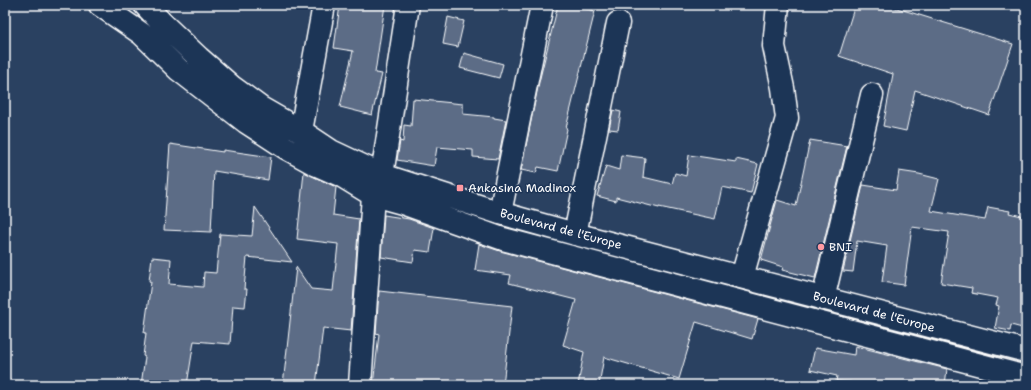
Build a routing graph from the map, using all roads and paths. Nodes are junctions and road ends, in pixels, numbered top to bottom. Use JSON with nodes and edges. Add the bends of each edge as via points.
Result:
{"nodes":[{"id":1,"x":100,"y":5,"type":"edge"},
{"id":2,"x":145,"y":5,"type":"edge"},
{"id":3,"x":324,"y":5,"type":"edge"},
{"id":4,"x":408,"y":5,"type":"edge"},
{"id":5,"x":542,"y":5,"type":"edge"},
{"id":6,"x":778,"y":5,"type":"edge"},
{"id":7,"x":618,"y":23,"type":"dead end"},
{"id":8,"x":872,"y":95,"type":"dead end"},
{"id":9,"x":301,"y":131,"type":"junction"},
{"id":10,"x":382,"y":175,"type":"junction"},
{"id":11,"x":373,"y":195,"type":"junction"},
{"id":12,"x":500,"y":213,"type":"junction"},
{"id":13,"x":575,"y":234,"type":"junction"},
{"id":14,"x":742,"y":277,"type":"junction"},
{"id":15,"x":823,"y":299,"type":"junction"},
{"id":16,"x":1026,"y":351,"type":"edge"},
{"id":17,"x":1026,"y":377,"type":"edge"},
{"id":18,"x":360,"y":385,"type":"edge"}],
"edges":[{"from":1,"to":11,"type":"main road","name":"Boulevard de l'Europe","via":[[142,34],[179,70],[246,122],[286,148]]},
{"from":2,"to":9,"type":"main road","name":"Boulevard de l'Europe","via":[[231,86],[261,108]]},
{"from":3,"to":9,"type":"main road"},
{"from":4,"to":10,"type":"main road"},
{"from":5,"to":12,"type":"main road"},
{"from":6,"to":14,"type":"main road","via":[[774,46],[787,118]]},
{"from":7,"to":13,"type":"main road"},
{"from":8,"to":15,"type":"main road"},
{"from":9,"to":10,"type":"main road","name":"Boulevard de l'Europe","via":[[331,151]]},
{"from":10,"to":12,"type":"main road","name":"Boulevard de l'Europe"},
{"from":11,"to":17,"type":"main road","name":"Boulevard de l'Europe","via":[[503,239]]},
{"from":11,"to":18,"type":"main road"},
{"from":12,"to":13,"type":"main road","name":"Boulevard de l'Europe"},
{"from":13,"to":14,"type":"main road","name":"Boulevard de l'Europe"},
{"from":14,"to":15,"type":"main road","name":"Boulevard de l'Europe"},
{"from":15,"to":16,"type":"main road","name":"Boulevard de l'Europe"}]}
